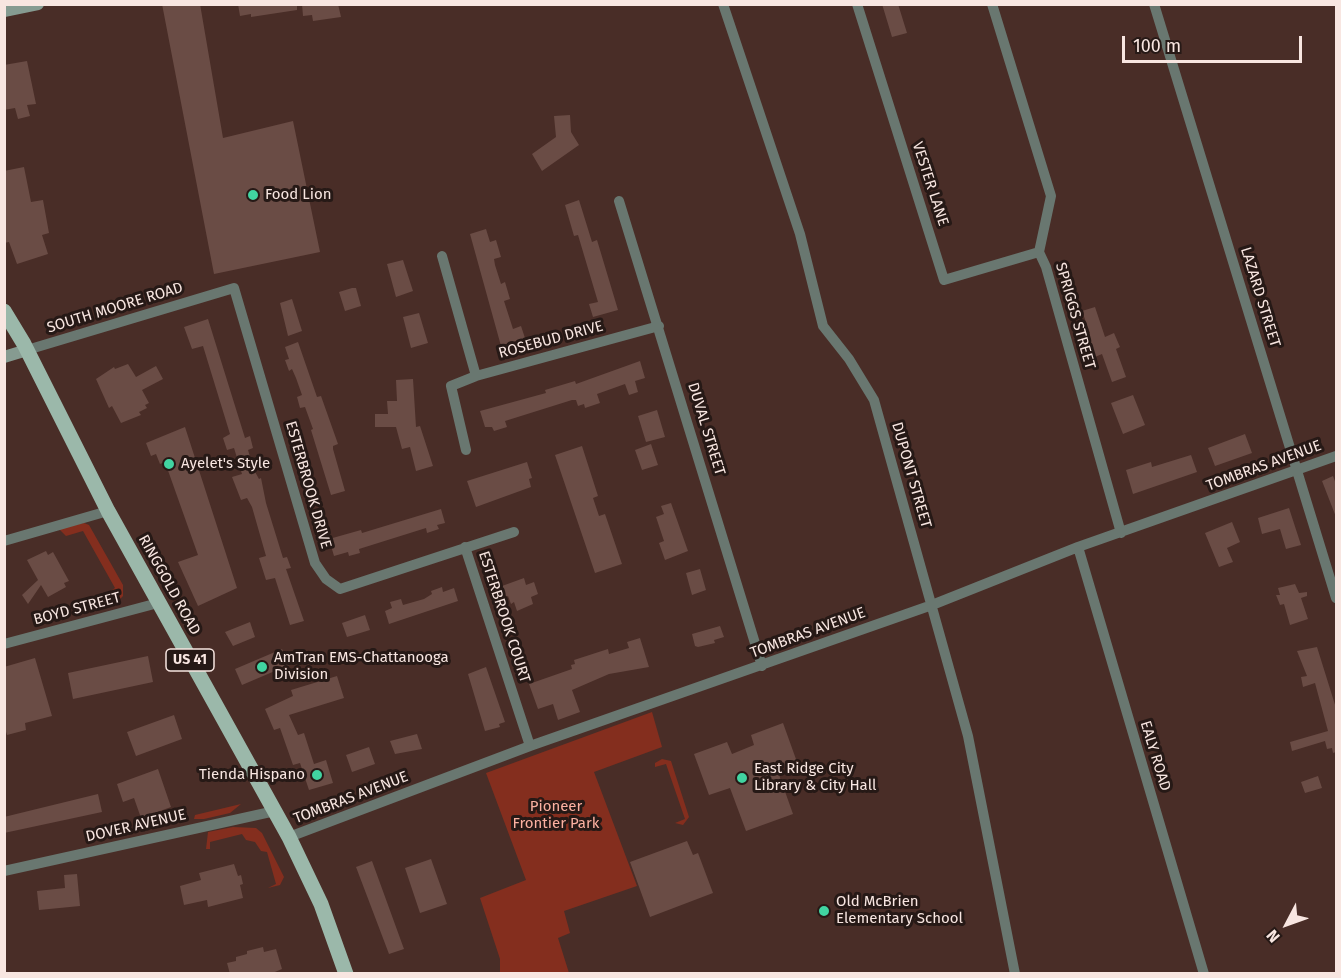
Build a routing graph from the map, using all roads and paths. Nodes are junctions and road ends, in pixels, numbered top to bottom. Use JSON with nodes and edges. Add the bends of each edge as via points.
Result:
{"nodes":[{"id":1,"x":38,"y":4,"type":"edge"},
{"id":2,"x":723,"y":4,"type":"edge"},
{"id":3,"x":857,"y":4,"type":"edge"},
{"id":4,"x":992,"y":4,"type":"edge"},
{"id":5,"x":1154,"y":4,"type":"edge"},
{"id":6,"x":4,"y":11,"type":"edge"},
{"id":7,"x":619,"y":201,"type":"dead end"},
{"id":8,"x":1039,"y":252,"type":"junction"},
{"id":9,"x":442,"y":256,"type":"dead end"},
{"id":10,"x":234,"y":288,"type":"joint"},
{"id":11,"x":4,"y":311,"type":"edge"},
{"id":12,"x":659,"y":326,"type":"junction"},
{"id":13,"x":27,"y":350,"type":"junction"},
{"id":14,"x":4,"y":357,"type":"edge"},
{"id":15,"x":476,"y":376,"type":"junction"},
{"id":16,"x":466,"y":450,"type":"dead end"},
{"id":17,"x":1336,"y":456,"type":"edge"},
{"id":18,"x":1298,"y":471,"type":"junction"},
{"id":19,"x":108,"y":511,"type":"junction"},
{"id":20,"x":514,"y":532,"type":"dead end"},
{"id":21,"x":1121,"y":533,"type":"junction"},
{"id":22,"x":4,"y":541,"type":"edge"},
{"id":23,"x":465,"y":547,"type":"junction"},
{"id":24,"x":1078,"y":547,"type":"junction"},
{"id":25,"x":1336,"y":598,"type":"edge"},
{"id":26,"x":158,"y":603,"type":"junction"},
{"id":27,"x":932,"y":605,"type":"junction"},
{"id":28,"x":4,"y":644,"type":"edge"},
{"id":29,"x":762,"y":666,"type":"junction"},
{"id":30,"x":530,"y":746,"type":"junction"},
{"id":31,"x":274,"y":811,"type":"junction"},
{"id":32,"x":289,"y":837,"type":"junction"},
{"id":33,"x":4,"y":871,"type":"edge"},
{"id":34,"x":346,"y":974,"type":"edge"},
{"id":35,"x":1015,"y":974,"type":"edge"},
{"id":36,"x":1204,"y":974,"type":"edge"}],
"edges":[{"from":1,"to":6,"type":"main road"},
{"from":2,"to":27,"type":"street","name":"DUPONT STREET","via":[[800,234],[824,326],[874,400]]},
{"from":3,"to":8,"type":"street","name":"VESTER LANE","via":[[944,280]]},
{"from":4,"to":8,"type":"street","name":"SPRIGGS STREET","via":[[1051,196]]},
{"from":5,"to":18,"type":"street","name":"LAZARD STREET"},
{"from":7,"to":12,"type":"street","name":"DUVAL STREET"},
{"from":8,"to":21,"type":"street","name":"SPRIGGS STREET"},
{"from":9,"to":15,"type":"street"},
{"from":10,"to":13,"type":"street","name":"SOUTH MOORE ROAD"},
{"from":10,"to":23,"type":"street","name":"ESTERBROOK DRIVE","via":[[315,563],[326,579],[340,590]]},
{"from":11,"to":13,"type":"main road","name":"RINGGOLD ROAD","number":"US 41"},
{"from":12,"to":15,"type":"street","name":"ROSEBUD DRIVE"},
{"from":12,"to":29,"type":"street","name":"DUVAL STREET"},
{"from":13,"to":14,"type":"main road","name":"SOUTH MOORE ROAD"},
{"from":13,"to":19,"type":"main road","name":"RINGGOLD ROAD","number":"US 41"},
{"from":15,"to":16,"type":"street","name":"ROSEBUD DRIVE","via":[[451,386]]},
{"from":17,"to":18,"type":"street","name":"TOMBRAS AVENUE"},
{"from":18,"to":21,"type":"street","name":"TOMBRAS AVENUE"},
{"from":18,"to":25,"type":"street","name":"LAZARD STREET"},
{"from":19,"to":22,"type":"street"},
{"from":19,"to":26,"type":"main road","name":"RINGGOLD ROAD","number":"US 41"},
{"from":20,"to":23,"type":"street","name":"ESTERBROOK COURT"},
{"from":21,"to":24,"type":"street","name":"TOMBRAS AVENUE"},
{"from":23,"to":30,"type":"street","name":"ESTERBROOK COURT"},
{"from":24,"to":27,"type":"street","name":"TOMBRAS AVENUE"},
{"from":24,"to":36,"type":"street","name":"EALY ROAD"},
{"from":26,"to":28,"type":"street","name":"BOYD STREET"},
{"from":26,"to":31,"type":"main road","name":"RINGGOLD ROAD","number":"US 41"},
{"from":27,"to":29,"type":"street","name":"TOMBRAS AVENUE"},
{"from":27,"to":35,"type":"street","name":"DUPONT STREET","via":[[968,736]]},
{"from":29,"to":30,"type":"street","name":"TOMBRAS AVENUE"},
{"from":30,"to":32,"type":"street","name":"TOMBRAS AVENUE"},
{"from":31,"to":32,"type":"main road","name":"RINGGOLD ROAD","number":"US 41"},
{"from":31,"to":33,"type":"street","name":"DOVER AVENUE"},
{"from":32,"to":34,"type":"main road","name":"RINGGOLD ROAD","number":"US 41","via":[[321,904]]}]}
